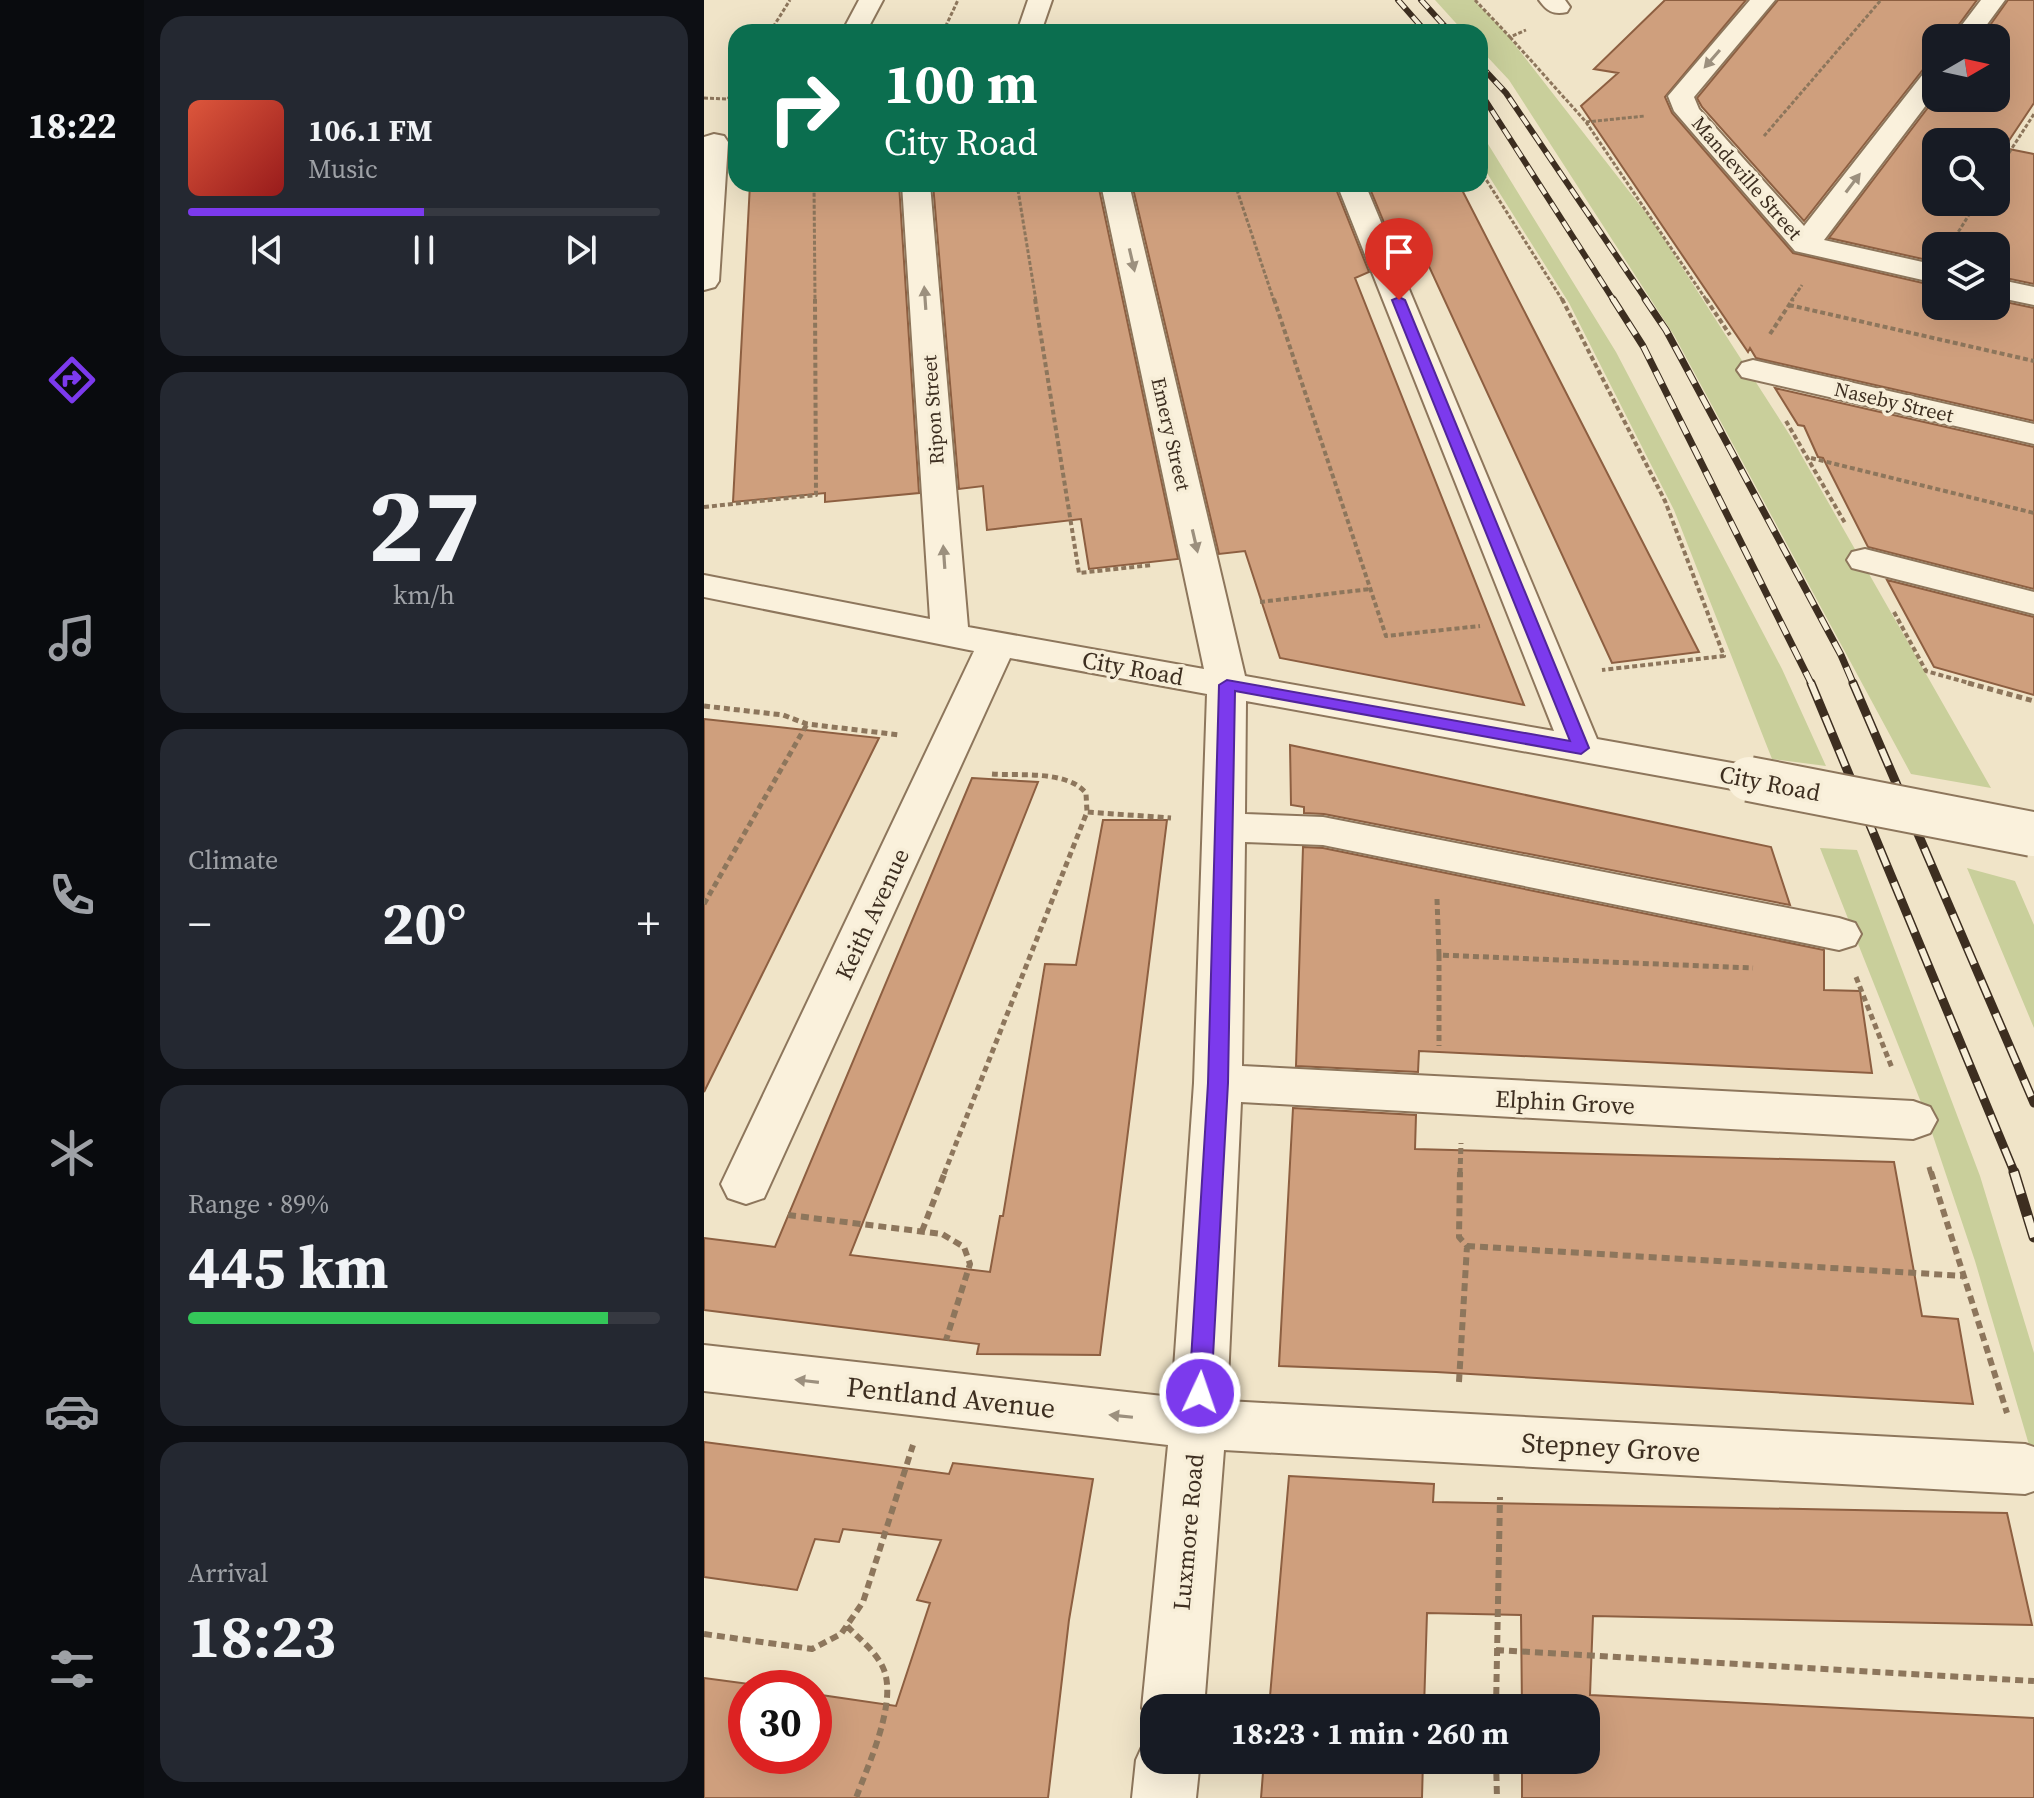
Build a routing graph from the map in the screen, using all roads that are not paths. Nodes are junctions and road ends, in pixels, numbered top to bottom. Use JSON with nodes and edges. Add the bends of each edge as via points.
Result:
{"nodes":[{"id":1,"x":871,"y":0,"type":"edge"},
{"id":2,"x":1040,"y":0,"type":"edge"},
{"id":3,"x":1763,"y":0,"type":"edge"},
{"id":4,"x":1993,"y":0,"type":"edge"},
{"id":5,"x":858,"y":24,"type":"edge"},
{"id":6,"x":1032,"y":24,"type":"edge"},
{"id":7,"x":1975,"y":24,"type":"edge"},
{"id":8,"x":1922,"y":94,"type":"edge"},
{"id":9,"x":718,"y":142,"type":"edge"},
{"id":10,"x":917,"y":192,"type":"edge"},
{"id":11,"x":1117,"y":192,"type":"edge"},
{"id":12,"x":1354,"y":192,"type":"edge"},
{"id":13,"x":1816,"y":248,"type":"junction"},
{"id":14,"x":1922,"y":271,"type":"edge"},
{"id":15,"x":704,"y":281,"type":"edge"},
{"id":16,"x":2010,"y":291,"type":"edge"},
{"id":17,"x":2034,"y":296,"type":"edge"},
{"id":18,"x":1753,"y":370,"type":"road end"},
{"id":19,"x":2034,"y":434,"type":"edge"},
{"id":20,"x":1865,"y":560,"type":"road end"},
{"id":21,"x":706,"y":589,"type":"edge"},
{"id":22,"x":2034,"y":603,"type":"edge"},
{"id":23,"x":950,"y":635,"type":"junction"},
{"id":24,"x":997,"y":644,"type":"junction"},
{"id":25,"x":1227,"y":685,"type":"junction"},
{"id":26,"x":1581,"y":748,"type":"junction"},
{"id":27,"x":1224,"y":824,"type":"junction"},
{"id":28,"x":2033,"y":834,"type":"edge"},
{"id":29,"x":1839,"y":934,"type":"road end"},
{"id":30,"x":1218,"y":1083,"type":"junction"},
{"id":31,"x":1913,"y":1120,"type":"road end"},
{"id":32,"x":746,"y":1184,"type":"dead end"},
{"id":33,"x":704,"y":1368,"type":"edge"},
{"id":34,"x":1198,"y":1424,"type":"junction"},
{"id":35,"x":2025,"y":1469,"type":"road end"},
{"id":36,"x":1174,"y":1694,"type":"edge"},
{"id":37,"x":1167,"y":1774,"type":"edge"},
{"id":38,"x":1164,"y":1798,"type":"edge"}],
"edges":[{"from":1,"to":5,"type":"street"},
{"from":2,"to":6,"type":"street"},
{"from":3,"to":13,"type":"street","name":"Mandeville Street","one_way":true,"via":[[1681,96],[1687,111]]},
{"from":4,"to":7,"type":"street"},
{"from":13,"to":8,"type":"street","one_way":true},
{"from":9,"to":15,"type":"street"},
{"from":23,"to":10,"type":"street","name":"Ripon Street","one_way":true},
{"from":11,"to":25,"type":"street","name":"Emery Street","one_way":true},
{"from":12,"to":26,"type":"street"},
{"from":13,"to":14,"type":"street"},
{"from":16,"to":17,"type":"street"},
{"from":18,"to":19,"type":"street","name":"Naseby Street"},
{"from":20,"to":22,"type":"street"},
{"from":21,"to":23,"type":"street","name":"City Road"},
{"from":23,"to":24,"type":"street","name":"City Road"},
{"from":24,"to":25,"type":"street","name":"City Road"},
{"from":24,"to":32,"type":"street","name":"Keith Avenue"},
{"from":25,"to":26,"type":"street","name":"City Road"},
{"from":25,"to":27,"type":"street","name":"Luxmore Road"},
{"from":26,"to":28,"type":"street","name":"City Road","bridge":true},
{"from":27,"to":29,"type":"street","via":[[1323,831]]},
{"from":27,"to":30,"type":"street","name":"Luxmore Road"},
{"from":30,"to":31,"type":"street","name":"Elphin Grove"},
{"from":30,"to":34,"type":"street","name":"Luxmore Road"},
{"from":34,"to":33,"type":"street","name":"Pentland Avenue","one_way":true},
{"from":34,"to":35,"type":"street","name":"Stepney Grove"},
{"from":34,"to":36,"type":"street","name":"Luxmore Road"},
{"from":37,"to":38,"type":"street"}]}
